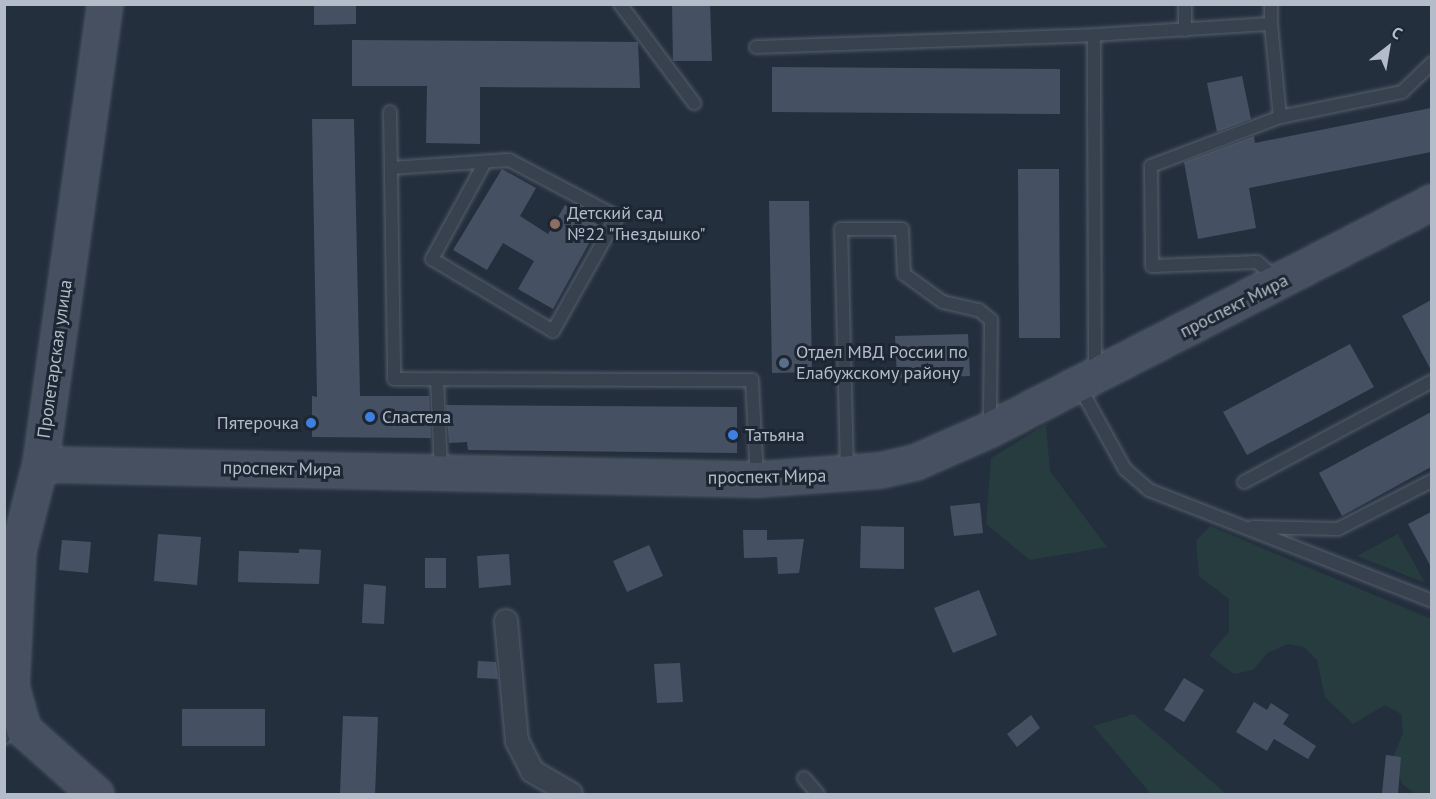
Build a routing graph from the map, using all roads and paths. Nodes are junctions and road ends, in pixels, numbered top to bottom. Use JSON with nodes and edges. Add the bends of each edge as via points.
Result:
{"nodes":[{"id":1,"x":105,"y":4,"type":"edge"},
{"id":2,"x":620,"y":4,"type":"edge"},
{"id":3,"x":1185,"y":4,"type":"edge"},
{"id":4,"x":1271,"y":4,"type":"edge"},
{"id":5,"x":1271,"y":24,"type":"junction"},
{"id":6,"x":1185,"y":30,"type":"junction"},
{"id":7,"x":1094,"y":35,"type":"junction"},
{"id":8,"x":756,"y":47,"type":"dead end"},
{"id":9,"x":1431,"y":63,"type":"edge"},
{"id":10,"x":694,"y":103,"type":"dead end"},
{"id":11,"x":390,"y":112,"type":"dead end"},
{"id":12,"x":1280,"y":117,"type":"junction"},
{"id":13,"x":485,"y":162,"type":"junction"},
{"id":14,"x":391,"y":168,"type":"junction"},
{"id":15,"x":1431,"y":202,"type":"edge"},
{"id":16,"x":1281,"y":282,"type":"junction"},
{"id":17,"x":437,"y":379,"type":"junction"},
{"id":18,"x":1087,"y":380,"type":"junction"},
{"id":19,"x":1431,"y":381,"type":"edge"},
{"id":20,"x":990,"y":429,"type":"junction"},
{"id":21,"x":40,"y":464,"type":"junction"},
{"id":22,"x":441,"y":472,"type":"junction"},
{"id":23,"x":847,"y":474,"type":"junction"},
{"id":24,"x":757,"y":479,"type":"junction"},
{"id":25,"x":1431,"y":481,"type":"edge"},
{"id":26,"x":1244,"y":482,"type":"dead end"},
{"id":27,"x":1239,"y":526,"type":"junction"},
{"id":28,"x":11,"y":549,"type":"edge"},
{"id":29,"x":1431,"y":602,"type":"edge"},
{"id":30,"x":506,"y":621,"type":"dead end"},
{"id":31,"x":9,"y":725,"type":"edge"},
{"id":32,"x":804,"y":778,"type":"dead end"},
{"id":33,"x":96,"y":795,"type":"edge"},
{"id":34,"x":571,"y":795,"type":"edge"},
{"id":35,"x":818,"y":795,"type":"edge"}],
"edges":[{"from":1,"to":21,"type":"street","name":"Пролетарская улица"},
{"from":2,"to":10,"type":"lane"},
{"from":3,"to":6,"type":"lane"},
{"from":4,"to":5,"type":"lane"},
{"from":5,"to":6,"type":"lane"},
{"from":5,"to":12,"type":"lane"},
{"from":6,"to":7,"type":"lane"},
{"from":7,"to":8,"type":"lane"},
{"from":7,"to":18,"type":"lane"},
{"from":9,"to":12,"type":"lane","via":[[1402,92]]},
{"from":11,"to":14,"type":"lane"},
{"from":12,"to":16,"type":"lane","via":[[1151,166],[1152,266],[1257,262]]},
{"from":13,"to":13,"type":"lane","via":[[432,259],[553,331],[617,217],[509,160]]},
{"from":13,"to":14,"type":"lane"},
{"from":14,"to":17,"type":"lane","via":[[394,379]]},
{"from":15,"to":16,"type":"street","name":"проспект Мира"},
{"from":16,"to":18,"type":"street","name":"проспект Мира"},
{"from":17,"to":22,"type":"lane"},
{"from":17,"to":24,"type":"lane","via":[[752,380]]},
{"from":18,"to":20,"type":"street","name":"проспект Мира"},
{"from":18,"to":27,"type":"lane","via":[[1125,469],[1141,485]]},
{"from":19,"to":26,"type":"lane"},
{"from":20,"to":23,"type":"street","name":"проспект Мира","via":[[915,462]]},
{"from":20,"to":23,"type":"lane","via":[[991,320],[978,310],[944,302],[904,274],[902,229],[842,229]]},
{"from":21,"to":22,"type":"street","name":"проспект Мира"},
{"from":21,"to":28,"type":"street","name":"Пролетарская улица"},
{"from":22,"to":24,"type":"street","name":"проспект Мира"},
{"from":23,"to":24,"type":"street","name":"проспект Мира"},
{"from":25,"to":27,"type":"lane","via":[[1338,529]]},
{"from":27,"to":29,"type":"lane"},
{"from":28,"to":31,"type":"street","name":"Пролетарская улица"},
{"from":30,"to":34,"type":"street","via":[[517,741],[532,771]]},
{"from":31,"to":33,"type":"street"},
{"from":32,"to":35,"type":"lane"}]}
